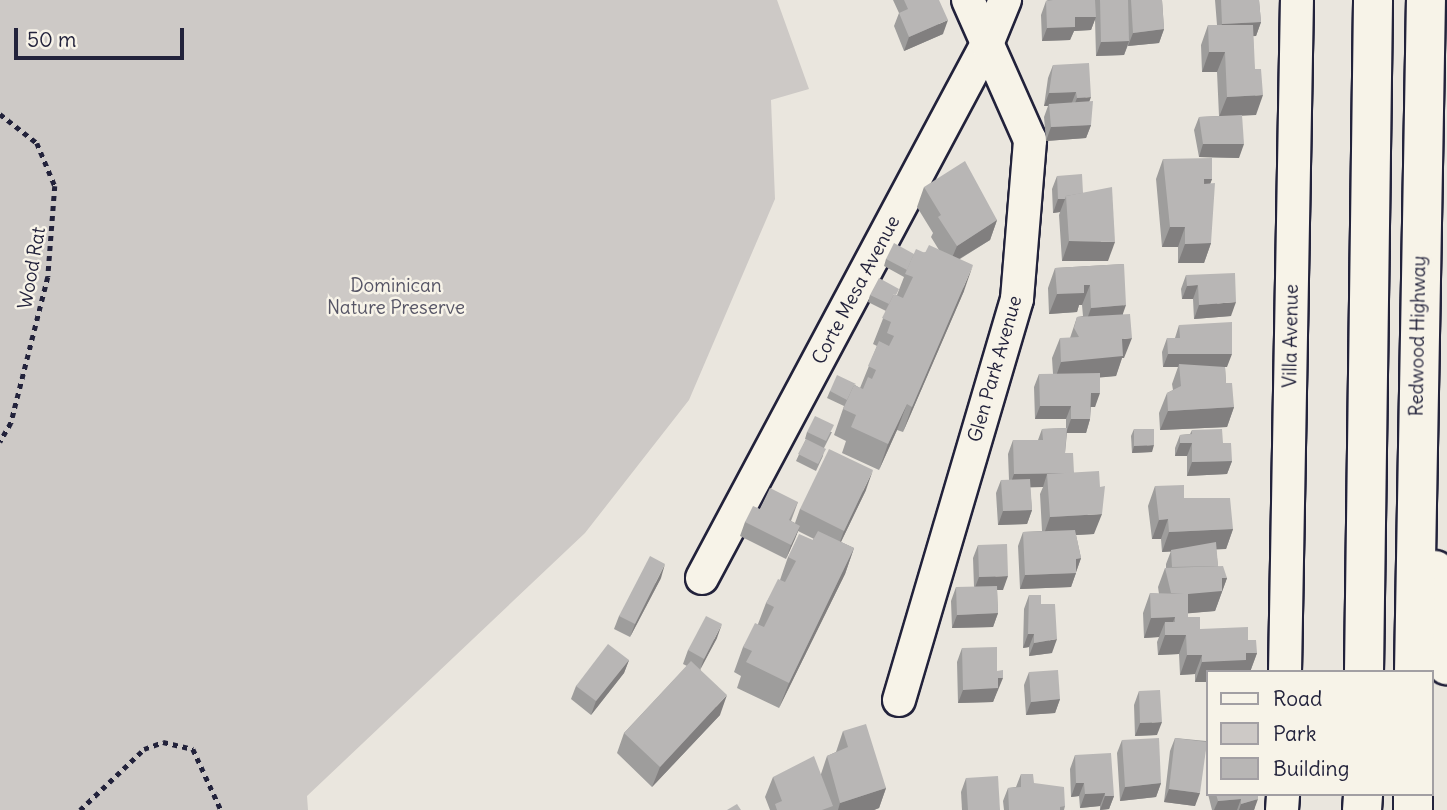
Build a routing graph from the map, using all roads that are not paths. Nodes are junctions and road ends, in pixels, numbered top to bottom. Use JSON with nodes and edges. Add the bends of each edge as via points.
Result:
{"nodes":[{"id":1,"x":968,"y":0,"type":"edge"},
{"id":2,"x":1005,"y":0,"type":"edge"},
{"id":3,"x":1297,"y":0,"type":"edge"},
{"id":4,"x":1373,"y":0,"type":"edge"},
{"id":5,"x":1426,"y":0,"type":"edge"},
{"id":6,"x":987,"y":44,"type":"junction"},
{"id":7,"x":1417,"y":421,"type":"junction"},
{"id":8,"x":702,"y":578,"type":"dead end"},
{"id":9,"x":1447,"y":665,"type":"edge"},
{"id":10,"x":1285,"y":670,"type":"edge"},
{"id":11,"x":1364,"y":670,"type":"edge"},
{"id":12,"x":1414,"y":670,"type":"edge"},
{"id":13,"x":899,"y":700,"type":"dead end"}],
"edges":[{"from":1,"to":6,"type":"street","name":"Glen Park Avenue"},
{"from":2,"to":6,"type":"street","name":"Corte Mesa Avenue"},
{"from":3,"to":10,"type":"street","name":"Villa Avenue"},
{"from":4,"to":11,"type":"highway"},
{"from":5,"to":7,"type":"highway","name":"Redwood Highway"},
{"from":6,"to":8,"type":"street","name":"Corte Mesa Avenue"},
{"from":6,"to":13,"type":"street","name":"Glen Park Avenue","via":[[1030,140],[1017,299]]},
{"from":7,"to":9,"type":"highway"},
{"from":7,"to":12,"type":"highway","name":"Redwood Highway"}]}
